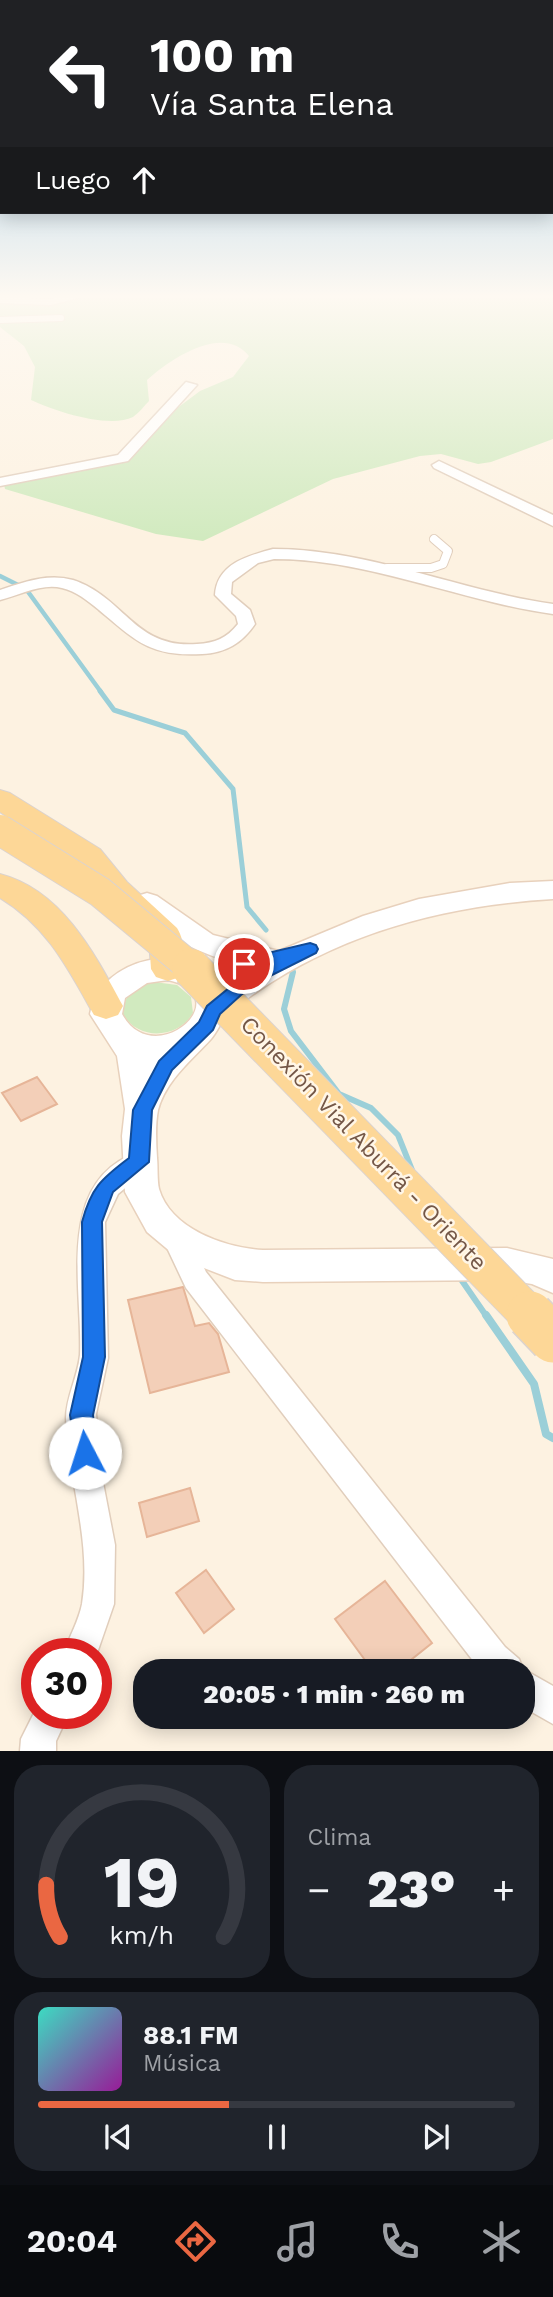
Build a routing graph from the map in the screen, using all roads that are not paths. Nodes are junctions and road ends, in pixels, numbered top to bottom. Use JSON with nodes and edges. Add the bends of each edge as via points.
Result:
{"nodes":[{"id":1,"x":191,"y":385,"type":"dead end"},
{"id":2,"x":439,"y":465,"type":"dead end"},
{"id":3,"x":0,"y":482,"type":"edge"},
{"id":4,"x":553,"y":522,"type":"edge"},
{"id":5,"x":553,"y":536,"type":"edge"},
{"id":6,"x":434,"y":540,"type":"dead end"},
{"id":7,"x":387,"y":568,"type":"junction"},
{"id":8,"x":0,"y":595,"type":"edge"},
{"id":9,"x":553,"y":609,"type":"edge"},
{"id":10,"x":0,"y":799,"type":"edge"},
{"id":11,"x":0,"y":830,"type":"edge"},
{"id":12,"x":89,"y":856,"type":"junction"},
{"id":13,"x":0,"y":884,"type":"edge"},
{"id":14,"x":553,"y":890,"type":"edge"},
{"id":15,"x":310,"y":949,"type":"junction"},
{"id":16,"x":268,"y":958,"type":"junction"},
{"id":17,"x":174,"y":970,"type":"junction"},
{"id":18,"x":106,"y":1006,"type":"junction"},
{"id":19,"x":213,"y":1010,"type":"junction"},
{"id":20,"x":192,"y":1038,"type":"junction"},
{"id":21,"x":127,"y":1040,"type":"junction"},
{"id":22,"x":142,"y":1110,"type":"junction"},
{"id":23,"x":139,"y":1162,"type":"junction"},
{"id":24,"x":174,"y":1235,"type":"junction"},
{"id":25,"x":553,"y":1277,"type":"edge"},
{"id":26,"x":553,"y":1339,"type":"edge"},
{"id":27,"x":86,"y":1638,"type":"edge"},
{"id":28,"x":494,"y":1659,"type":"edge"},
{"id":29,"x":535,"y":1694,"type":"edge"},
{"id":30,"x":553,"y":1707,"type":"edge"},
{"id":31,"x":44,"y":1729,"type":"edge"},
{"id":32,"x":38,"y":1751,"type":"edge"}],
"edges":[{"from":1,"to":3,"type":"street","via":[[124,458]]},
{"from":2,"to":4,"type":"street"},
{"from":4,"to":5,"type":"street","via":[[547,528]]},
{"from":6,"to":7,"type":"lane","via":[[448,551],[443,564]]},
{"from":7,"to":8,"type":"street","via":[[289,554],[253,560],[229,574],[221,589],[244,614],[247,624],[238,638],[206,649],[170,650],[157,645],[81,588],[64,582]]},
{"from":7,"to":9,"type":"street","via":[[517,604]]},
{"from":10,"to":12,"type":"main road"},
{"from":11,"to":26,"type":"main road","name":"Conexión Vial Aburrá - Oriente","bridge":true,"via":[[100,892],[181,958]]},
{"from":12,"to":16,"type":"main road","via":[[196,942],[218,951]]},
{"from":12,"to":17,"type":"main road","via":[[165,936]]},
{"from":13,"to":18,"type":"main road","via":[[41,910],[68,937]]},
{"from":14,"to":15,"type":"main road","via":[[459,897]]},
{"from":15,"to":16,"type":"main road"},
{"from":15,"to":19,"type":"main road","via":[[252,978]]},
{"from":16,"to":17,"type":"main road","via":[[227,967]]},
{"from":17,"to":18,"type":"main road","via":[[143,972],[121,983]]},
{"from":17,"to":19,"type":"main road","via":[[205,986]]},
{"from":18,"to":21,"type":"main road","via":[[112,1029]]},
{"from":19,"to":20,"type":"main road","via":[[206,1026]]},
{"from":20,"to":21,"type":"main road","via":[[164,1047]]},
{"from":20,"to":22,"type":"main road","via":[[165,1066]]},
{"from":21,"to":22,"type":"main road"},
{"from":22,"to":23,"type":"main road"},
{"from":23,"to":24,"type":"main road","via":[[149,1208]]},
{"from":23,"to":27,"type":"street","via":[[106,1186],[92,1222],[94,1357],[81,1415],[99,1545],[98,1604]]},
{"from":24,"to":25,"type":"main road","via":[[191,1247],[235,1264],[507,1264],[538,1269]]},
{"from":24,"to":28,"type":"street","via":[[196,1280]]},
{"from":29,"to":30,"type":"street"},
{"from":31,"to":32,"type":"street"}]}
